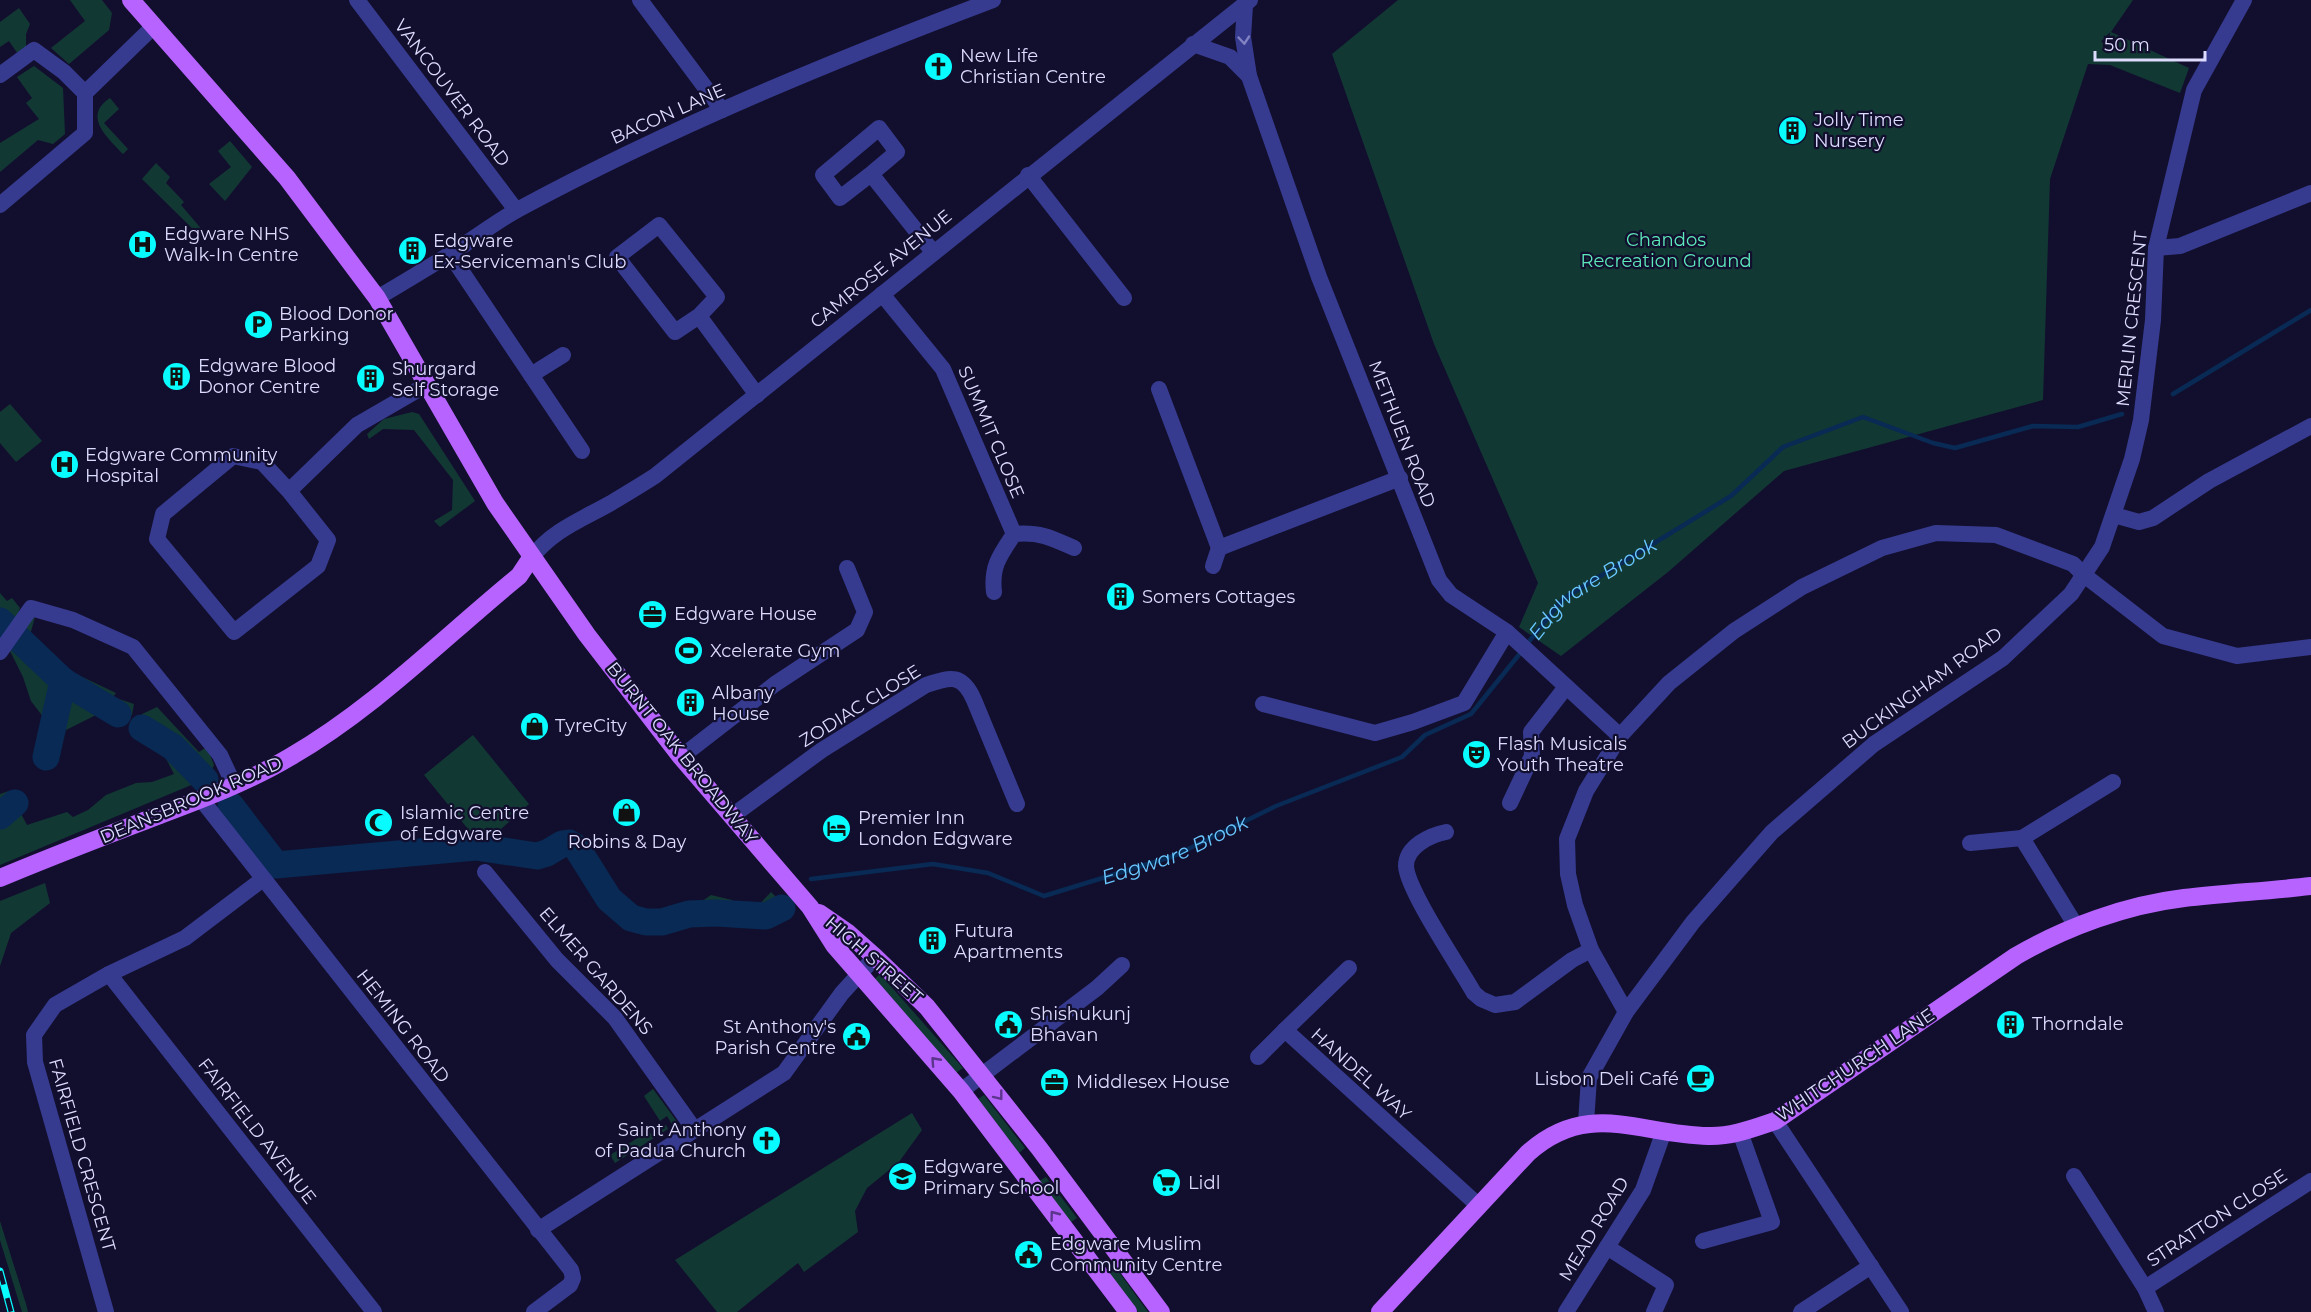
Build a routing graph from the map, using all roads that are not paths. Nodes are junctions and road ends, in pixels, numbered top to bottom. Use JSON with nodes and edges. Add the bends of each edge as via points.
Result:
{"nodes":[{"id":1,"x":131,"y":0,"type":"edge"},
{"id":2,"x":357,"y":0,"type":"edge"},
{"id":3,"x":640,"y":0,"type":"edge"},
{"id":4,"x":993,"y":0,"type":"edge"},
{"id":5,"x":2244,"y":0,"type":"edge"},
{"id":6,"x":1247,"y":2,"type":"edge"},
{"id":7,"x":154,"y":26,"type":"junction"},
{"id":8,"x":1193,"y":44,"type":"junction"},
{"id":9,"x":0,"y":75,"type":"edge"},
{"id":10,"x":1249,"y":76,"type":"junction"},
{"id":11,"x":85,"y":93,"type":"junction"},
{"id":12,"x":722,"y":111,"type":"junction"},
{"id":13,"x":871,"y":174,"type":"dead end"},
{"id":14,"x":1028,"y":175,"type":"junction"},
{"id":15,"x":2311,"y":193,"type":"edge"},
{"id":16,"x":0,"y":205,"type":"edge"},
{"id":17,"x":516,"y":210,"type":"junction"},
{"id":18,"x":2156,"y":248,"type":"junction"},
{"id":19,"x":933,"y":252,"type":"junction"},
{"id":20,"x":450,"y":254,"type":"junction"},
{"id":21,"x":882,"y":294,"type":"junction"},
{"id":22,"x":377,"y":298,"type":"junction"},
{"id":23,"x":1124,"y":298,"type":"dead end"},
{"id":24,"x":699,"y":316,"type":"junction"},
{"id":25,"x":563,"y":355,"type":"dead end"},
{"id":26,"x":531,"y":375,"type":"junction"},
{"id":27,"x":426,"y":385,"type":"junction"},
{"id":28,"x":1159,"y":389,"type":"dead end"},
{"id":29,"x":757,"y":395,"type":"junction"},
{"id":30,"x":2311,"y":426,"type":"edge"},
{"id":31,"x":582,"y":451,"type":"dead end"},
{"id":32,"x":1400,"y":478,"type":"junction"},
{"id":33,"x":289,"y":491,"type":"junction"},
{"id":34,"x":2114,"y":515,"type":"junction"},
{"id":35,"x":1014,"y":534,"type":"junction"},
{"id":36,"x":1074,"y":548,"type":"dead end"},
{"id":37,"x":1219,"y":548,"type":"junction"},
{"id":38,"x":531,"y":558,"type":"junction"},
{"id":39,"x":1213,"y":566,"type":"dead end"},
{"id":40,"x":848,"y":568,"type":"dead end"},
{"id":41,"x":2084,"y":575,"type":"junction"},
{"id":42,"x":994,"y":592,"type":"dead end"},
{"id":43,"x":1507,"y":632,"type":"junction"},
{"id":44,"x":2311,"y":647,"type":"edge"},
{"id":45,"x":2,"y":649,"type":"edge"},
{"id":46,"x":1566,"y":687,"type":"junction"},
{"id":47,"x":1263,"y":704,"type":"dead end"},
{"id":48,"x":1620,"y":736,"type":"junction"},
{"id":49,"x":681,"y":757,"type":"junction"},
{"id":50,"x":2113,"y":782,"type":"dead end"},
{"id":51,"x":234,"y":785,"type":"junction"},
{"id":52,"x":201,"y":799,"type":"junction"},
{"id":53,"x":1510,"y":803,"type":"dead end"},
{"id":54,"x":1017,"y":804,"type":"dead end"},
{"id":55,"x":732,"y":816,"type":"junction"},
{"id":56,"x":1446,"y":832,"type":"dead end"},
{"id":57,"x":2022,"y":838,"type":"junction"},
{"id":58,"x":1970,"y":843,"type":"dead end"},
{"id":59,"x":485,"y":872,"type":"dead end"},
{"id":60,"x":0,"y":878,"type":"edge"},
{"id":61,"x":263,"y":879,"type":"junction"},
{"id":62,"x":2311,"y":886,"type":"edge"},
{"id":63,"x":810,"y":906,"type":"junction"},
{"id":64,"x":2076,"y":926,"type":"junction"},
{"id":65,"x":1591,"y":950,"type":"junction"},
{"id":66,"x":875,"y":957,"type":"junction"},
{"id":67,"x":1122,"y":965,"type":"dead end"},
{"id":68,"x":1349,"y":968,"type":"dead end"},
{"id":69,"x":109,"y":974,"type":"junction"},
{"id":70,"x":858,"y":974,"type":"junction"},
{"id":71,"x":1626,"y":1012,"type":"junction"},
{"id":72,"x":1285,"y":1030,"type":"junction"},
{"id":73,"x":1258,"y":1057,"type":"dead end"},
{"id":74,"x":983,"y":1075,"type":"junction"},
{"id":75,"x":962,"y":1090,"type":"junction"},
{"id":76,"x":1775,"y":1121,"type":"junction"},
{"id":77,"x":1586,"y":1123,"type":"junction"},
{"id":78,"x":694,"y":1129,"type":"junction"},
{"id":79,"x":1664,"y":1131,"type":"junction"},
{"id":80,"x":1740,"y":1132,"type":"junction"},
{"id":81,"x":2074,"y":1176,"type":"dead end"},
{"id":82,"x":2311,"y":1181,"type":"edge"},
{"id":83,"x":1479,"y":1206,"type":"junction"},
{"id":84,"x":538,"y":1230,"type":"junction"},
{"id":85,"x":1703,"y":1241,"type":"dead end"},
{"id":86,"x":1607,"y":1248,"type":"junction"},
{"id":87,"x":1871,"y":1266,"type":"junction"},
{"id":88,"x":2145,"y":1288,"type":"junction"},
{"id":89,"x":106,"y":1312,"type":"edge"},
{"id":90,"x":374,"y":1312,"type":"edge"},
{"id":91,"x":534,"y":1312,"type":"edge"},
{"id":92,"x":1128,"y":1312,"type":"edge"},
{"id":93,"x":1161,"y":1312,"type":"edge"},
{"id":94,"x":1380,"y":1312,"type":"edge"},
{"id":95,"x":1566,"y":1312,"type":"edge"},
{"id":96,"x":1654,"y":1312,"type":"edge"},
{"id":97,"x":1801,"y":1312,"type":"edge"},
{"id":98,"x":1901,"y":1312,"type":"edge"},
{"id":99,"x":2156,"y":1312,"type":"edge"}],
"edges":[{"from":1,"to":7,"type":"main road","name":"BURNT OAK BROADWAY"},
{"from":2,"to":17,"type":"street","name":"VANCOUVER ROAD"},
{"from":3,"to":12,"type":"street"},
{"from":4,"to":12,"type":"street","name":"BACON LANE"},
{"from":5,"to":18,"type":"street","name":"MERLIN CRESCENT","via":[[2194,90]]},
{"from":6,"to":8,"type":"street","name":"CAMROSE AVENUE"},
{"from":6,"to":10,"type":"street","name":"METHUEN ROAD","one_way":true,"via":[[1243,37]]},
{"from":7,"to":11,"type":"street"},
{"from":7,"to":22,"type":"main road","name":"BURNT OAK BROADWAY","via":[[287,178]]},
{"from":8,"to":10,"type":"street","name":"METHUEN ROAD","via":[[1230,57]]},
{"from":8,"to":14,"type":"street","name":"CAMROSE AVENUE"},
{"from":9,"to":11,"type":"street","via":[[34,50]]},
{"from":10,"to":32,"type":"street","name":"METHUEN ROAD","via":[[1319,277]]},
{"from":11,"to":16,"type":"street","via":[[86,133]]},
{"from":12,"to":17,"type":"street","name":"BACON LANE"},
{"from":13,"to":19,"type":"street"},
{"from":14,"to":19,"type":"street","name":"CAMROSE AVENUE"},
{"from":14,"to":23,"type":"street"},
{"from":15,"to":18,"type":"street","via":[[2180,246]]},
{"from":17,"to":20,"type":"street","name":"BACON LANE"},
{"from":18,"to":34,"type":"street","name":"MERLIN CRESCENT","via":[[2153,320],[2141,420]]},
{"from":19,"to":21,"type":"street","name":"CAMROSE AVENUE"},
{"from":20,"to":22,"type":"street","name":"BACON LANE"},
{"from":20,"to":26,"type":"street"},
{"from":21,"to":29,"type":"street","name":"CAMROSE AVENUE"},
{"from":21,"to":35,"type":"street","name":"SUMMIT CLOSE","via":[[943,369]]},
{"from":22,"to":27,"type":"main road","name":"BURNT OAK BROADWAY"},
{"from":24,"to":24,"type":"street","via":[[717,297],[659,225],[617,257],[675,332]]},
{"from":24,"to":29,"type":"street"},
{"from":25,"to":26,"type":"street"},
{"from":26,"to":31,"type":"street"},
{"from":27,"to":33,"type":"street","via":[[357,425]]},
{"from":27,"to":38,"type":"main road","name":"BURNT OAK BROADWAY"},
{"from":28,"to":37,"type":"street"},
{"from":29,"to":38,"type":"street","name":"CAMROSE AVENUE","via":[[655,476],[558,531]]},
{"from":30,"to":34,"type":"street","via":[[2208,481],[2153,518],[2139,522]]},
{"from":32,"to":37,"type":"street"},
{"from":32,"to":43,"type":"street","name":"METHUEN ROAD","via":[[1439,580],[1451,595]]},
{"from":33,"to":33,"type":"street","via":[[328,540],[318,566],[234,632],[157,539],[163,514],[233,456],[262,462]]},
{"from":34,"to":41,"type":"street","name":"MERLIN CRESCENT","via":[[2102,547]]},
{"from":35,"to":36,"type":"street","via":[[1034,532]]},
{"from":35,"to":42,"type":"street","via":[[997,560]]},
{"from":37,"to":39,"type":"street"},
{"from":38,"to":49,"type":"main road","name":"BURNT OAK BROADWAY"},
{"from":38,"to":51,"type":"main road","name":"DEANSBROOK ROAD","via":[[519,576],[363,707],[289,758]]},
{"from":40,"to":49,"type":"street","via":[[865,612],[857,630],[775,684]]},
{"from":41,"to":44,"type":"street","via":[[2163,636],[2237,656]]},
{"from":41,"to":48,"type":"street","via":[[2073,564],[1996,536],[1936,533],[1882,548],[1802,587],[1734,631],[1669,683]]},
{"from":41,"to":71,"type":"street","name":"BUCKINGHAM ROAD","via":[[2071,594],[2003,658],[1874,744],[1772,832],[1693,922]]},
{"from":43,"to":46,"type":"street","name":"METHUEN ROAD"},
{"from":43,"to":47,"type":"street","via":[[1464,703],[1413,722],[1375,733]]},
{"from":45,"to":51,"type":"street","via":[[31,609],[73,620],[133,647],[220,755]]},
{"from":46,"to":48,"type":"street","name":"METHUEN ROAD"},
{"from":46,"to":53,"type":"street","via":[[1530,732],[1532,756]]},
{"from":48,"to":65,"type":"street","via":[[1586,791],[1568,840],[1568,874]]},
{"from":49,"to":55,"type":"main road","name":"BURNT OAK BROADWAY"},
{"from":50,"to":57,"type":"street"},
{"from":51,"to":52,"type":"main road","name":"DEANSBROOK ROAD"},
{"from":52,"to":60,"type":"main road","name":"DEANSBROOK ROAD"},
{"from":52,"to":61,"type":"street","name":"HEMING ROAD"},
{"from":54,"to":55,"type":"street","name":"ZODIAC CLOSE","via":[[971,692],[958,679],[941,680],[918,690],[822,750]]},
{"from":55,"to":63,"type":"main road","name":"BURNT OAK BROADWAY"},
{"from":56,"to":65,"type":"street","via":[[1426,838],[1409,855],[1406,865],[1423,906],[1481,999],[1495,1005],[1515,1002]]},
{"from":57,"to":58,"type":"street"},
{"from":57,"to":64,"type":"street"},
{"from":59,"to":78,"type":"street","name":"ELMER GARDENS","via":[[556,960],[615,1018]]},
{"from":61,"to":69,"type":"street","name":"FAIRFIELD CRESCENT","via":[[185,938]]},
{"from":61,"to":84,"type":"street","name":"HEMING ROAD"},
{"from":62,"to":64,"type":"main road","name":"WHITCHURCH LANE","via":[[2182,898]]},
{"from":63,"to":66,"type":"main road","name":"HIGH STREET"},
{"from":63,"to":70,"type":"main road","name":"HIGH STREET"},
{"from":64,"to":76,"type":"main road","name":"WHITCHURCH LANE","via":[[2016,956]]},
{"from":65,"to":71,"type":"street"},
{"from":66,"to":70,"type":"street"},
{"from":66,"to":74,"type":"main road","name":"HIGH STREET","via":[[927,1007]]},
{"from":67,"to":74,"type":"street"},
{"from":68,"to":72,"type":"street","name":"HANDEL WAY"},
{"from":69,"to":89,"type":"street","name":"FAIRFIELD CRESCENT","via":[[55,1005],[34,1035],[35,1062]]},
{"from":69,"to":90,"type":"street","name":"FAIRFIELD AVENUE"},
{"from":75,"to":70,"type":"main road","name":"HIGH STREET","one_way":true},
{"from":70,"to":78,"type":"street","via":[[784,1073]]},
{"from":71,"to":77,"type":"street","name":"BUCKINGHAM ROAD","via":[[1589,1078]]},
{"from":72,"to":73,"type":"street"},
{"from":72,"to":83,"type":"street","name":"HANDEL WAY"},
{"from":74,"to":75,"type":"street"},
{"from":74,"to":93,"type":"main road","name":"HIGH STREET","one_way":true},
{"from":92,"to":75,"type":"main road","name":"HIGH STREET","one_way":true},
{"from":76,"to":80,"type":"main road","name":"WHITCHURCH LANE"},
{"from":76,"to":87,"type":"street"},
{"from":77,"to":79,"type":"main road","name":"WHITCHURCH LANE"},
{"from":77,"to":83,"type":"main road","name":"WHITCHURCH LANE","via":[[1542,1141]]},
{"from":78,"to":84,"type":"street"},
{"from":79,"to":80,"type":"main road","name":"WHITCHURCH LANE","via":[[1709,1137]]},
{"from":79,"to":86,"type":"street","name":"MEAD ROAD","via":[[1643,1190]]},
{"from":80,"to":85,"type":"street","via":[[1772,1222]]},
{"from":81,"to":88,"type":"street","name":"STRATTON CLOSE"},
{"from":82,"to":88,"type":"street","name":"STRATTON CLOSE"},
{"from":83,"to":94,"type":"main road","name":"WHITCHURCH LANE"},
{"from":84,"to":91,"type":"street","name":"HEMING ROAD","via":[[573,1278],[570,1285]]},
{"from":86,"to":95,"type":"street","name":"MEAD ROAD"},
{"from":86,"to":96,"type":"street","via":[[1666,1285]]},
{"from":87,"to":97,"type":"street"},
{"from":87,"to":98,"type":"street"},
{"from":88,"to":99,"type":"street","name":"STRATTON CLOSE"}]}
